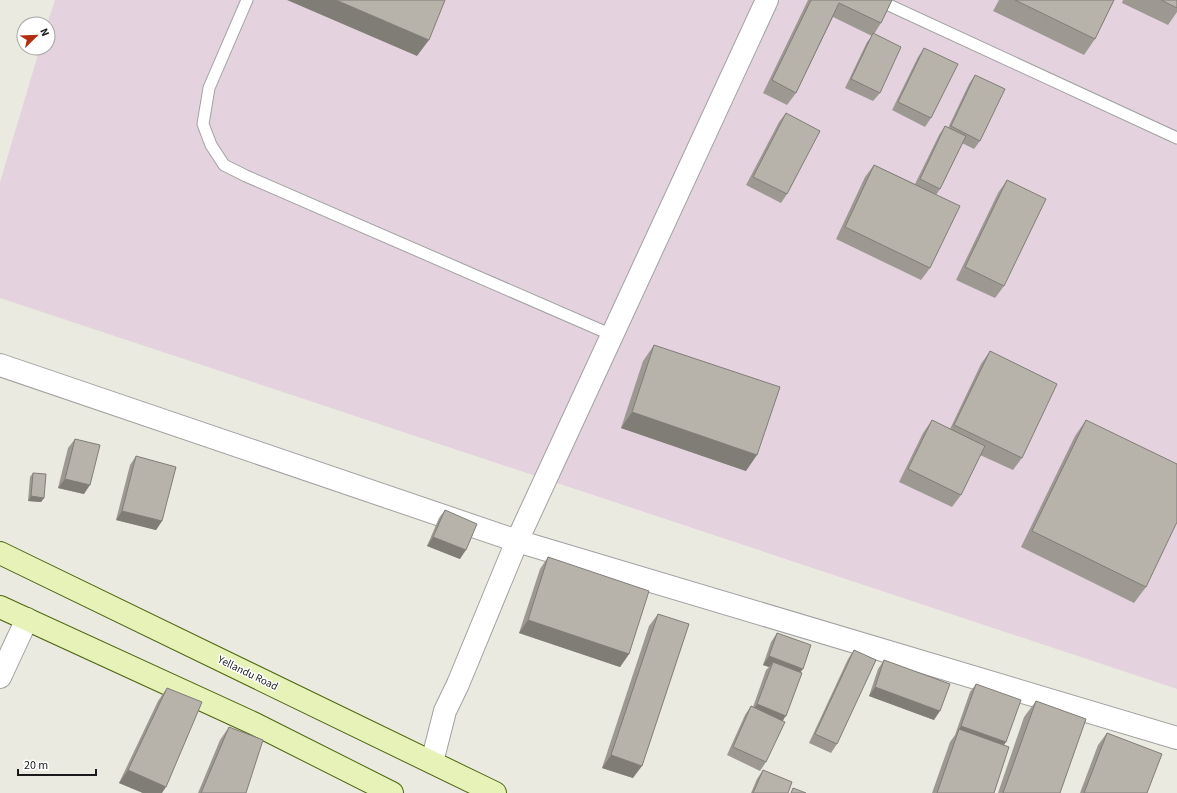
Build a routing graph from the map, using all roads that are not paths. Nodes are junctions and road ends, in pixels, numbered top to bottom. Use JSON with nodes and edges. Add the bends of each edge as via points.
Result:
{"nodes":[{"id":1,"x":247,"y":0,"type":"edge"},
{"id":2,"x":767,"y":0,"type":"edge"},
{"id":3,"x":878,"y":0,"type":"edge"},
{"id":4,"x":1177,"y":138,"type":"edge"},
{"id":5,"x":612,"y":335,"type":"junction"},
{"id":6,"x":0,"y":365,"type":"edge"},
{"id":7,"x":517,"y":541,"type":"junction"},
{"id":8,"x":0,"y":553,"type":"edge"},
{"id":9,"x":0,"y":607,"type":"edge"},
{"id":10,"x":27,"y":619,"type":"junction"},
{"id":11,"x":0,"y":677,"type":"edge"},
{"id":12,"x":1177,"y":738,"type":"edge"},
{"id":13,"x":432,"y":762,"type":"junction"},
{"id":14,"x":392,"y":793,"type":"edge"},
{"id":15,"x":495,"y":793,"type":"edge"}],
"edges":[{"from":1,"to":5,"type":"lane","via":[[209,88],[203,124],[211,145],[224,165]]},
{"from":2,"to":5,"type":"street"},
{"from":3,"to":4,"type":"lane"},
{"from":5,"to":7,"type":"street"},
{"from":6,"to":7,"type":"street"},
{"from":7,"to":12,"type":"street"},
{"from":7,"to":13,"type":"street","via":[[445,711]]},
{"from":8,"to":13,"type":"main road","name":"Yellandu Road"},
{"from":9,"to":10,"type":"main road"},
{"from":10,"to":11,"type":"street"},
{"from":10,"to":14,"type":"main road","via":[[255,724]]},
{"from":13,"to":15,"type":"main road","name":"Yellandu Road"}]}
